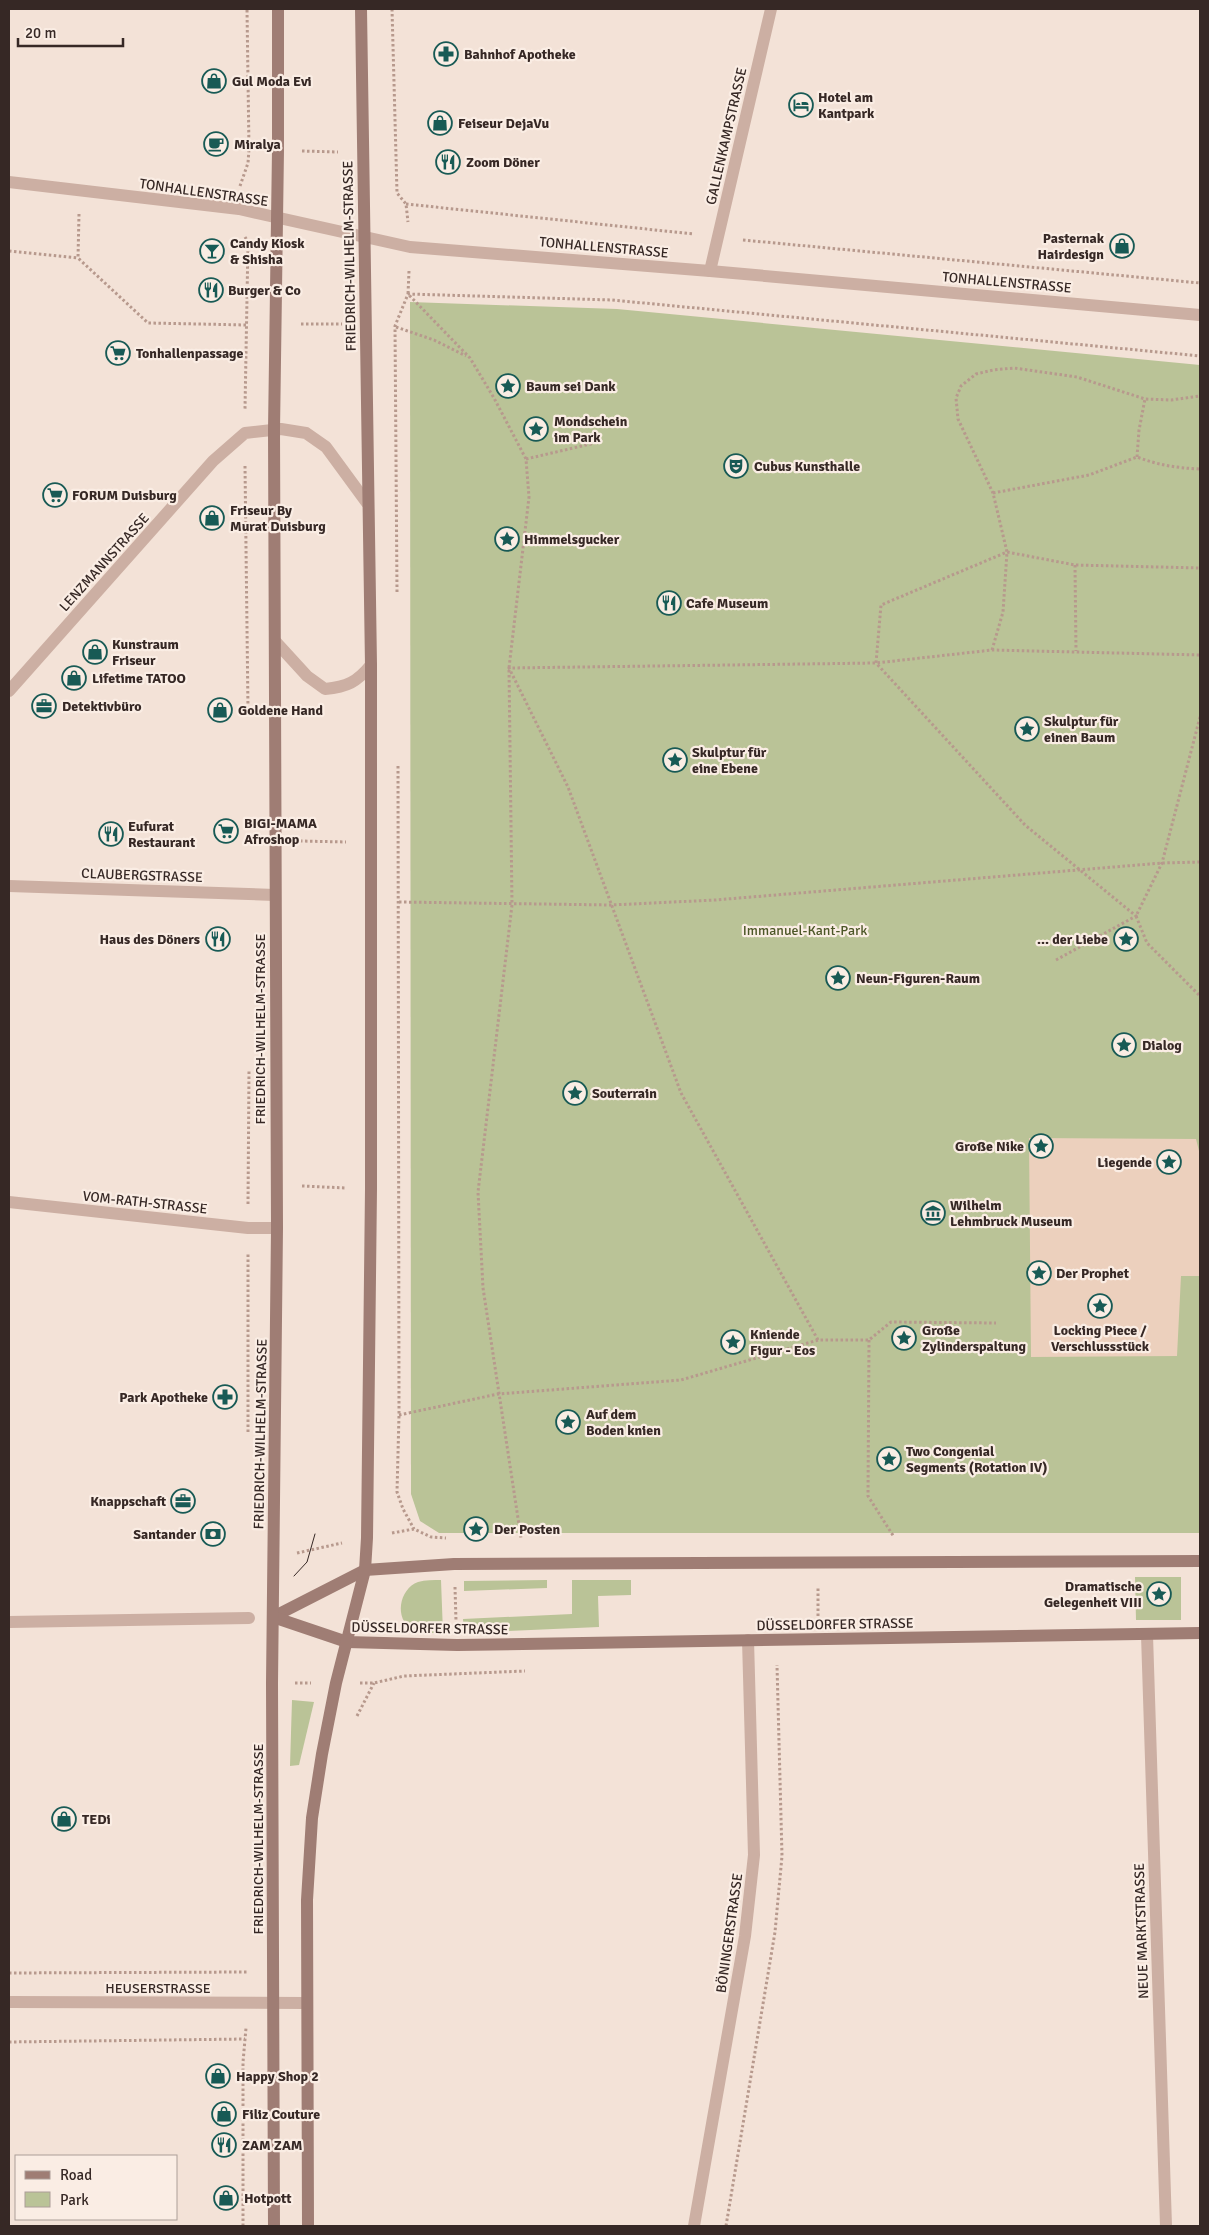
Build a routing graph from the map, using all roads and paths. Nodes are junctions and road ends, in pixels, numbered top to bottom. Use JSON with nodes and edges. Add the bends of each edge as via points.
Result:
{"nodes":[{"id":1,"x":247,"y":9,"type":"edge"},
{"id":2,"x":278,"y":9,"type":"edge"},
{"id":3,"x":361,"y":9,"type":"edge"},
{"id":4,"x":392,"y":9,"type":"edge"},
{"id":5,"x":771,"y":9,"type":"edge"},
{"id":6,"x":248,"y":150,"type":"junction"},
{"id":7,"x":278,"y":150,"type":"junction"},
{"id":8,"x":362,"y":152,"type":"junction"},
{"id":9,"x":9,"y":182,"type":"edge"},
{"id":10,"x":406,"y":204,"type":"junction"},
{"id":11,"x":80,"y":208,"type":"dead end"},
{"id":12,"x":239,"y":209,"type":"junction"},
{"id":13,"x":276,"y":218,"type":"junction"},
{"id":14,"x":364,"y":235,"type":"junction"},
{"id":15,"x":717,"y":237,"type":"junction"},
{"id":16,"x":410,"y":246,"type":"junction"},
{"id":17,"x":9,"y":252,"type":"edge"},
{"id":18,"x":78,"y":258,"type":"junction"},
{"id":19,"x":710,"y":270,"type":"junction"},
{"id":20,"x":1200,"y":283,"type":"edge"},
{"id":21,"x":408,"y":294,"type":"junction"},
{"id":22,"x":1200,"y":315,"type":"edge"},
{"id":23,"x":276,"y":324,"type":"junction"},
{"id":24,"x":366,"y":324,"type":"junction"},
{"id":25,"x":246,"y":325,"type":"junction"},
{"id":26,"x":395,"y":326,"type":"junction"},
{"id":27,"x":1200,"y":356,"type":"edge"},
{"id":28,"x":470,"y":358,"type":"junction"},
{"id":29,"x":1200,"y":396,"type":"edge"},
{"id":30,"x":1145,"y":399,"type":"junction"},
{"id":31,"x":274,"y":430,"type":"junction"},
{"id":32,"x":245,"y":433,"type":"junction"},
{"id":33,"x":599,"y":442,"type":"dead end"},
{"id":34,"x":1137,"y":456,"type":"junction"},
{"id":35,"x":526,"y":459,"type":"junction"},
{"id":36,"x":1200,"y":469,"type":"edge"},
{"id":37,"x":993,"y":493,"type":"junction"},
{"id":38,"x":367,"y":503,"type":"junction"},
{"id":39,"x":1007,"y":552,"type":"junction"},
{"id":40,"x":1075,"y":565,"type":"junction"},
{"id":41,"x":1200,"y":568,"type":"edge"},
{"id":42,"x":397,"y":594,"type":"dead end"},
{"id":43,"x":275,"y":641,"type":"junction"},
{"id":44,"x":992,"y":650,"type":"junction"},
{"id":45,"x":1076,"y":651,"type":"junction"},
{"id":46,"x":1200,"y":655,"type":"edge"},
{"id":47,"x":876,"y":663,"type":"junction"},
{"id":48,"x":371,"y":665,"type":"junction"},
{"id":49,"x":509,"y":668,"type":"junction"},
{"id":50,"x":9,"y":691,"type":"edge"},
{"id":51,"x":248,"y":712,"type":"dead end"},
{"id":52,"x":1200,"y":717,"type":"edge"},
{"id":53,"x":398,"y":763,"type":"dead end"},
{"id":54,"x":276,"y":841,"type":"junction"},
{"id":55,"x":370,"y":843,"type":"junction"},
{"id":56,"x":399,"y":843,"type":"junction"},
{"id":57,"x":1200,"y":862,"type":"edge"},
{"id":58,"x":1162,"y":863,"type":"junction"},
{"id":59,"x":1080,"y":870,"type":"junction"},
{"id":60,"x":9,"y":886,"type":"edge"},
{"id":61,"x":275,"y":895,"type":"junction"},
{"id":62,"x":399,"y":902,"type":"junction"},
{"id":63,"x":512,"y":905,"type":"junction"},
{"id":64,"x":611,"y":905,"type":"junction"},
{"id":65,"x":1136,"y":916,"type":"junction"},
{"id":66,"x":1056,"y":960,"type":"dead end"},
{"id":67,"x":1200,"y":996,"type":"edge"},
{"id":68,"x":249,"y":1066,"type":"dead end"},
{"id":69,"x":276,"y":1184,"type":"junction"},
{"id":70,"x":248,"y":1185,"type":"junction"},
{"id":71,"x":371,"y":1189,"type":"junction"},
{"id":72,"x":399,"y":1190,"type":"junction"},
{"id":73,"x":9,"y":1202,"type":"edge"},
{"id":74,"x":248,"y":1228,"type":"junction"},
{"id":75,"x":277,"y":1228,"type":"junction"},
{"id":76,"x":996,"y":1323,"type":"dead end"},
{"id":77,"x":818,"y":1340,"type":"junction"},
{"id":78,"x":869,"y":1340,"type":"junction"},
{"id":79,"x":498,"y":1394,"type":"junction"},
{"id":80,"x":399,"y":1415,"type":"junction"},
{"id":81,"x":248,"y":1437,"type":"dead end"},
{"id":82,"x":414,"y":1528,"type":"dead end"},
{"id":83,"x":521,"y":1538,"type":"dead end"},
{"id":84,"x":898,"y":1544,"type":"dead end"},
{"id":85,"x":1200,"y":1561,"type":"edge"},
{"id":86,"x":818,"y":1562,"type":"junction"},
{"id":87,"x":364,"y":1570,"type":"junction"},
{"id":88,"x":273,"y":1617,"type":"junction"},
{"id":89,"x":249,"y":1618,"type":"dead end"},
{"id":90,"x":9,"y":1622,"type":"edge"},
{"id":91,"x":1200,"y":1633,"type":"edge"},
{"id":92,"x":1147,"y":1636,"type":"junction"},
{"id":93,"x":818,"y":1639,"type":"junction"},
{"id":94,"x":748,"y":1640,"type":"junction"},
{"id":95,"x":347,"y":1642,"type":"junction"},
{"id":96,"x":374,"y":1683,"type":"dead end"},
{"id":97,"x":354,"y":1724,"type":"dead end"},
{"id":98,"x":249,"y":1972,"type":"dead end"},
{"id":99,"x":9,"y":1973,"type":"edge"},
{"id":100,"x":9,"y":2002,"type":"edge"},
{"id":101,"x":275,"y":2003,"type":"junction"},
{"id":102,"x":306,"y":2003,"type":"junction"},
{"id":103,"x":245,"y":2039,"type":"dead end"},
{"id":104,"x":9,"y":2042,"type":"edge"},
{"id":105,"x":274,"y":2226,"type":"edge"},
{"id":106,"x":308,"y":2226,"type":"edge"},
{"id":107,"x":694,"y":2226,"type":"edge"},
{"id":108,"x":1166,"y":2226,"type":"edge"}],
"edges":[{"from":1,"to":6,"type":"path"},
{"from":2,"to":7,"type":"main road","name":"FRIEDRICH-WILHELM-STRASSE"},
{"from":3,"to":8,"type":"main road","name":"FRIEDRICH-WILHELM-STRASSE"},
{"from":4,"to":10,"type":"path","via":[[397,193]]},
{"from":5,"to":15,"type":"street","name":"GALLENKAMPSTRASSE"},
{"from":6,"to":7,"type":"path"},
{"from":6,"to":12,"type":"path","via":[[248,163],[240,182]]},
{"from":7,"to":8,"type":"path"},
{"from":7,"to":13,"type":"main road","name":"FRIEDRICH-WILHELM-STRASSE"},
{"from":8,"to":14,"type":"main road","name":"FRIEDRICH-WILHELM-STRASSE"},
{"from":9,"to":12,"type":"street","name":"TONHALLENSTRASSE"},
{"from":10,"to":15,"type":"path"},
{"from":10,"to":16,"type":"path"},
{"from":11,"to":18,"type":"path"},
{"from":12,"to":13,"type":"street","name":"TONHALLENSTRASSE"},
{"from":12,"to":25,"type":"path","via":[[238,231],[248,242]]},
{"from":13,"to":14,"type":"street","name":"TONHALLENSTRASSE"},
{"from":13,"to":23,"type":"main road","name":"FRIEDRICH-WILHELM-STRASSE"},
{"from":14,"to":16,"type":"street","name":"TONHALLENSTRASSE"},
{"from":14,"to":24,"type":"main road","name":"FRIEDRICH-WILHELM-STRASSE"},
{"from":15,"to":19,"type":"street","name":"GALLENKAMPSTRASSE"},
{"from":15,"to":20,"type":"path"},
{"from":16,"to":19,"type":"street","name":"TONHALLENSTRASSE"},
{"from":16,"to":21,"type":"path"},
{"from":17,"to":18,"type":"path"},
{"from":18,"to":25,"type":"path","via":[[148,323]]},
{"from":19,"to":22,"type":"street","name":"TONHALLENSTRASSE"},
{"from":21,"to":26,"type":"path"},
{"from":21,"to":27,"type":"path","via":[[612,300]]},
{"from":21,"to":28,"type":"path"},
{"from":23,"to":24,"type":"path"},
{"from":23,"to":25,"type":"path"},
{"from":23,"to":31,"type":"main road","name":"FRIEDRICH-WILHELM-STRASSE"},
{"from":24,"to":38,"type":"main road","name":"FRIEDRICH-WILHELM-STRASSE"},
{"from":25,"to":32,"type":"path"},
{"from":26,"to":28,"type":"path"},
{"from":26,"to":42,"type":"path"},
{"from":28,"to":35,"type":"path"},
{"from":29,"to":30,"type":"path"},
{"from":30,"to":34,"type":"path"},
{"from":30,"to":37,"type":"path","via":[[1077,377],[1028,370],[993,370],[969,378],[958,391],[956,411]]},
{"from":31,"to":32,"type":"street"},
{"from":31,"to":38,"type":"street","via":[[306,433],[326,447]]},
{"from":31,"to":43,"type":"main road","name":"FRIEDRICH-WILHELM-STRASSE"},
{"from":32,"to":50,"type":"street","name":"LENZMANNSTRASSE","via":[[213,461]]},
{"from":32,"to":51,"type":"path"},
{"from":33,"to":35,"type":"path"},
{"from":34,"to":36,"type":"path","via":[[1154,464]]},
{"from":34,"to":37,"type":"path","via":[[1089,475]]},
{"from":35,"to":49,"type":"path","via":[[529,496]]},
{"from":37,"to":39,"type":"path"},
{"from":38,"to":48,"type":"main road","name":"FRIEDRICH-WILHELM-STRASSE"},
{"from":39,"to":40,"type":"path"},
{"from":39,"to":44,"type":"path","via":[[1003,612]]},
{"from":39,"to":47,"type":"path","via":[[880,605]]},
{"from":40,"to":41,"type":"path"},
{"from":40,"to":45,"type":"path"},
{"from":43,"to":48,"type":"street","via":[[307,676],[326,689],[344,687],[362,676]]},
{"from":43,"to":54,"type":"main road","name":"FRIEDRICH-WILHELM-STRASSE"},
{"from":44,"to":45,"type":"path"},
{"from":44,"to":47,"type":"path"},
{"from":45,"to":46,"type":"path"},
{"from":47,"to":49,"type":"path"},
{"from":47,"to":59,"type":"path","via":[[1025,825]]},
{"from":48,"to":55,"type":"main road","name":"FRIEDRICH-WILHELM-STRASSE"},
{"from":49,"to":63,"type":"path"},
{"from":49,"to":64,"type":"path","via":[[568,787]]},
{"from":52,"to":58,"type":"path"},
{"from":53,"to":56,"type":"path"},
{"from":54,"to":55,"type":"path"},
{"from":54,"to":61,"type":"main road","name":"FRIEDRICH-WILHELM-STRASSE"},
{"from":55,"to":56,"type":"path"},
{"from":55,"to":71,"type":"main road","name":"FRIEDRICH-WILHELM-STRASSE"},
{"from":56,"to":62,"type":"path"},
{"from":57,"to":58,"type":"path"},
{"from":58,"to":59,"type":"path"},
{"from":58,"to":65,"type":"path"},
{"from":59,"to":64,"type":"path","via":[[715,900]]},
{"from":59,"to":65,"type":"path"},
{"from":60,"to":61,"type":"street","name":"CLAUBERGSTRASSE"},
{"from":61,"to":69,"type":"main road","name":"FRIEDRICH-WILHELM-STRASSE"},
{"from":62,"to":63,"type":"path"},
{"from":62,"to":72,"type":"path"},
{"from":63,"to":64,"type":"path"},
{"from":63,"to":79,"type":"path","via":[[478,1192],[483,1288]]},
{"from":64,"to":77,"type":"path","via":[[681,1093]]},
{"from":65,"to":66,"type":"path"},
{"from":65,"to":67,"type":"path","via":[[1147,943]]},
{"from":68,"to":70,"type":"path"},
{"from":69,"to":70,"type":"path"},
{"from":69,"to":71,"type":"path"},
{"from":69,"to":75,"type":"main road","name":"FRIEDRICH-WILHELM-STRASSE"},
{"from":70,"to":74,"type":"path"},
{"from":71,"to":72,"type":"path"},
{"from":71,"to":87,"type":"main road","name":"FRIEDRICH-WILHELM-STRASSE"},
{"from":72,"to":80,"type":"path"},
{"from":73,"to":74,"type":"street","name":"VOM-RATH-STRASSE"},
{"from":74,"to":75,"type":"street","name":"VOM-RATH-STRASSE"},
{"from":74,"to":81,"type":"path"},
{"from":75,"to":88,"type":"main road","name":"FRIEDRICH-WILHELM-STRASSE"},
{"from":76,"to":78,"type":"path","via":[[892,1322]]},
{"from":77,"to":78,"type":"path"},
{"from":77,"to":79,"type":"path","via":[[681,1380]]},
{"from":78,"to":84,"type":"path","via":[[868,1496]]},
{"from":79,"to":80,"type":"path"},
{"from":79,"to":83,"type":"path"},
{"from":80,"to":82,"type":"path","via":[[398,1492]]},
{"from":85,"to":86,"type":"main road"},
{"from":86,"to":87,"type":"main road","via":[[454,1564]]},
{"from":86,"to":93,"type":"path"},
{"from":87,"to":88,"type":"main road"},
{"from":87,"to":95,"type":"main road","name":"FRIEDRICH-WILHELM-STRASSE"},
{"from":88,"to":95,"type":"main road","name":"DÜSSELDORFER STRASSE"},
{"from":88,"to":101,"type":"main road","name":"FRIEDRICH-WILHELM-STRASSE"},
{"from":89,"to":90,"type":"street"},
{"from":91,"to":92,"type":"main road","name":"DÜSSELDORFER STRASSE"},
{"from":92,"to":93,"type":"main road","name":"DÜSSELDORFER STRASSE"},
{"from":92,"to":108,"type":"street","name":"NEUE MARKTSTRASSE"},
{"from":93,"to":94,"type":"main road","name":"DÜSSELDORFER STRASSE"},
{"from":94,"to":95,"type":"main road","name":"DÜSSELDORFER STRASSE","via":[[457,1644]]},
{"from":94,"to":107,"type":"street","name":"BÖNINGERSTRASSE","via":[[754,1855],[745,1936]]},
{"from":95,"to":102,"type":"main road","name":"FRIEDRICH-WILHELM-STRASSE","via":[[322,1754],[312,1818]]},
{"from":96,"to":97,"type":"path"},
{"from":98,"to":99,"type":"path"},
{"from":100,"to":101,"type":"street","name":"HEUSERSTRASSE"},
{"from":101,"to":102,"type":"street","name":"HEUSERSTRASSE"},
{"from":101,"to":105,"type":"main road","name":"FRIEDRICH-WILHELM-STRASSE"},
{"from":102,"to":106,"type":"main road","name":"FRIEDRICH-WILHELM-STRASSE"},
{"from":103,"to":104,"type":"path"}]}
